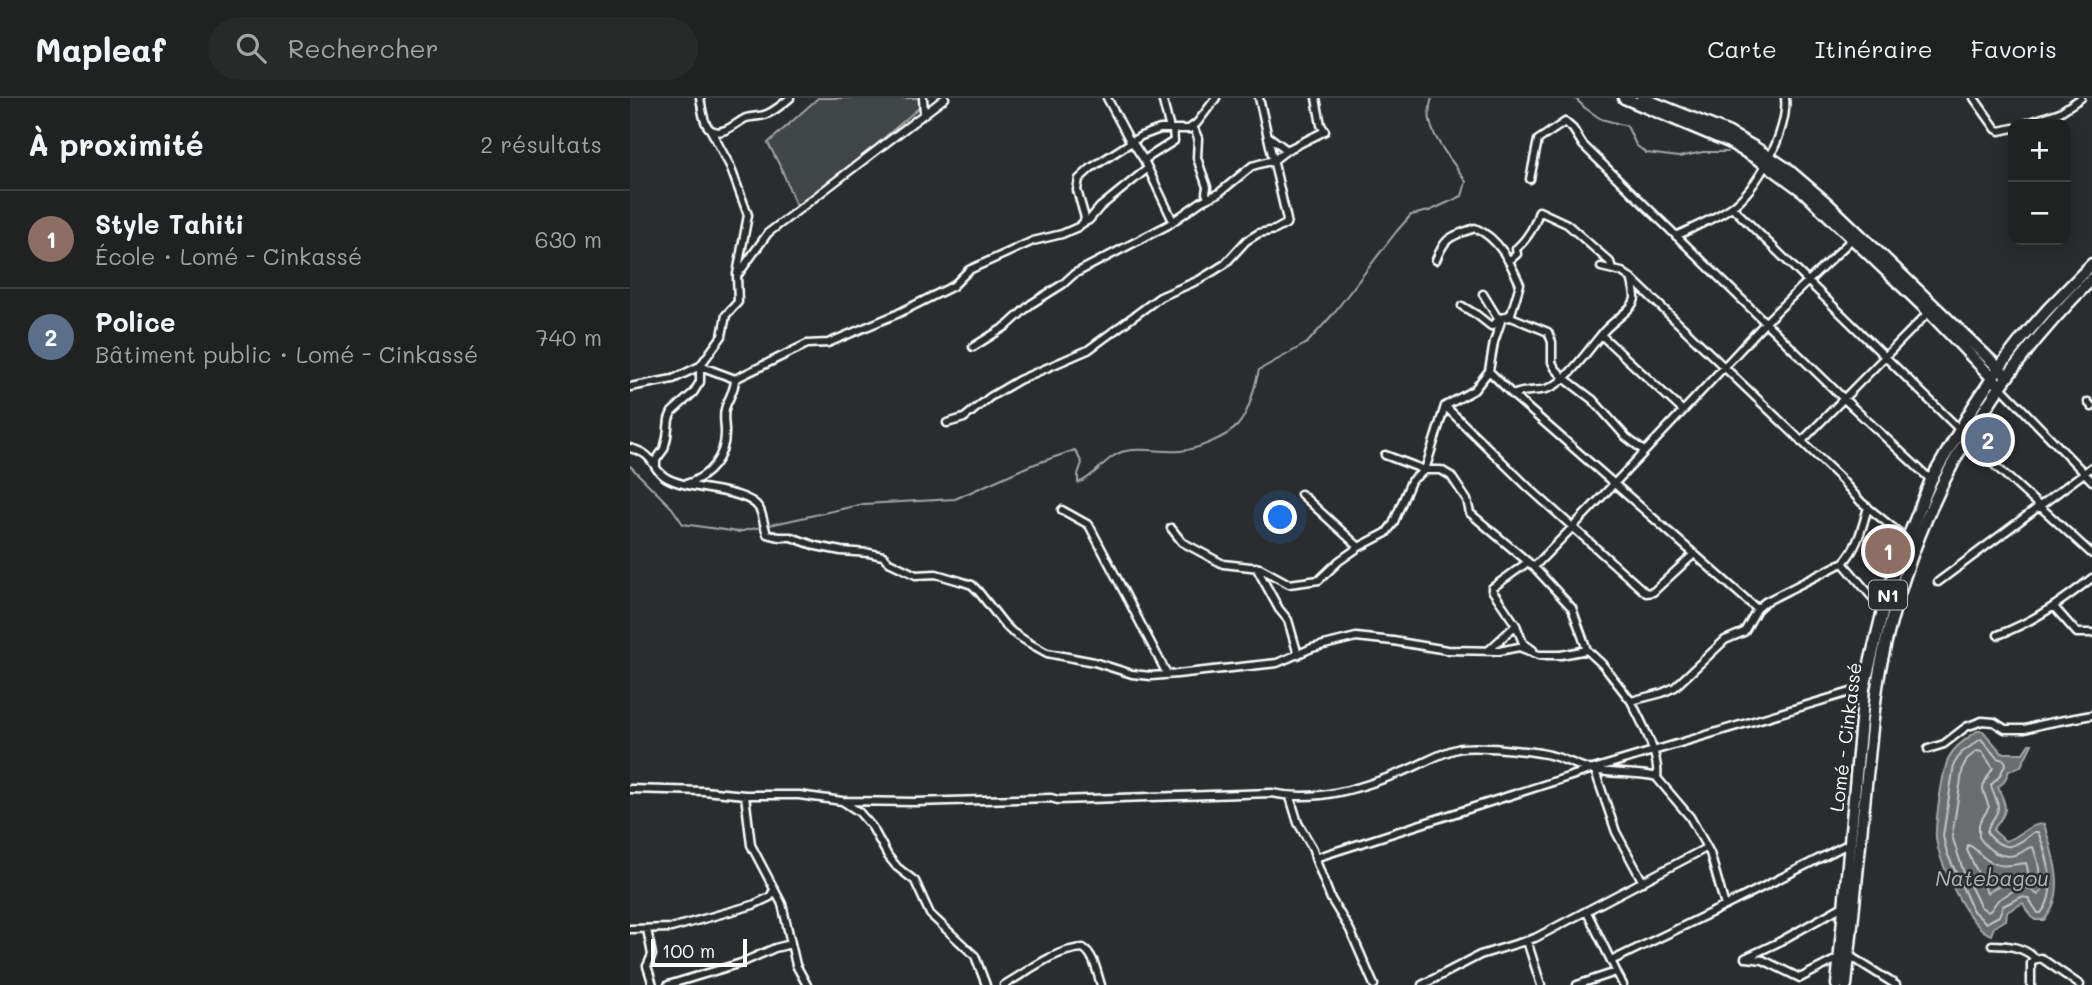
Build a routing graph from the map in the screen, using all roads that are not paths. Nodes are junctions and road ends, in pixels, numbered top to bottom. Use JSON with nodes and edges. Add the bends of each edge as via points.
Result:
{"nodes":[{"id":1,"x":699,"y":98,"type":"edge"},
{"id":2,"x":790,"y":98,"type":"edge"},
{"id":3,"x":923,"y":98,"type":"edge"},
{"id":4,"x":945,"y":98,"type":"edge"},
{"id":5,"x":1108,"y":98,"type":"edge"},
{"id":6,"x":1162,"y":98,"type":"edge"},
{"id":7,"x":1216,"y":98,"type":"edge"},
{"id":8,"x":1259,"y":98,"type":"edge"},
{"id":9,"x":1315,"y":98,"type":"edge"},
{"id":10,"x":1624,"y":98,"type":"edge"},
{"id":11,"x":1642,"y":98,"type":"edge"},
{"id":12,"x":1785,"y":98,"type":"edge"},
{"id":13,"x":1973,"y":98,"type":"edge"},
{"id":14,"x":2081,"y":98,"type":"edge"},
{"id":15,"x":924,"y":113,"type":"junction"},
{"id":16,"x":2038,"y":119,"type":"edge"},
{"id":17,"x":1193,"y":126,"type":"junction"},
{"id":18,"x":710,"y":129,"type":"junction"},
{"id":19,"x":1171,"y":129,"type":"junction"},
{"id":20,"x":2008,"y":130,"type":"edge"},
{"id":21,"x":1268,"y":135,"type":"junction"},
{"id":22,"x":1131,"y":141,"type":"junction"},
{"id":23,"x":1287,"y":150,"type":"junction"},
{"id":24,"x":1144,"y":160,"type":"junction"},
{"id":25,"x":1274,"y":160,"type":"junction"},
{"id":26,"x":1768,"y":160,"type":"junction"},
{"id":27,"x":1147,"y":169,"type":"junction"},
{"id":28,"x":1530,"y":179,"type":"dead end"},
{"id":29,"x":1208,"y":198,"type":"junction"},
{"id":30,"x":1732,"y":207,"type":"junction"},
{"id":31,"x":1173,"y":221,"type":"junction"},
{"id":32,"x":1083,"y":223,"type":"junction"},
{"id":33,"x":1676,"y":236,"type":"junction"},
{"id":34,"x":1852,"y":239,"type":"junction"},
{"id":35,"x":1436,"y":260,"type":"dead end"},
{"id":36,"x":1510,"y":260,"type":"junction"},
{"id":37,"x":2092,"y":264,"type":"edge"},
{"id":38,"x":1601,"y":267,"type":"dead end"},
{"id":39,"x":1612,"y":269,"type":"junction"},
{"id":40,"x":737,"y":276,"type":"junction"},
{"id":41,"x":1632,"y":279,"type":"junction"},
{"id":42,"x":2092,"y":279,"type":"edge"},
{"id":43,"x":1809,"y":281,"type":"junction"},
{"id":44,"x":1483,"y":294,"type":"dead end"},
{"id":45,"x":1462,"y":306,"type":"dead end"},
{"id":46,"x":1929,"y":312,"type":"junction"},
{"id":47,"x":1502,"y":318,"type":"junction"},
{"id":48,"x":1766,"y":323,"type":"junction"},
{"id":49,"x":1601,"y":335,"type":"junction"},
{"id":50,"x":973,"y":347,"type":"dead end"},
{"id":51,"x":1885,"y":358,"type":"junction"},
{"id":52,"x":701,"y":366,"type":"junction"},
{"id":53,"x":1726,"y":368,"type":"junction"},
{"id":54,"x":1998,"y":368,"type":"junction"},
{"id":55,"x":1489,"y":371,"type":"junction"},
{"id":56,"x":2007,"y":376,"type":"junction"},
{"id":57,"x":736,"y":379,"type":"junction"},
{"id":58,"x":1564,"y":379,"type":"junction"},
{"id":59,"x":1996,"y":382,"type":"junction"},
{"id":60,"x":630,"y":387,"type":"edge"},
{"id":61,"x":1513,"y":395,"type":"junction"},
{"id":62,"x":1844,"y":400,"type":"junction"},
{"id":63,"x":1445,"y":407,"type":"junction"},
{"id":64,"x":1682,"y":410,"type":"junction"},
{"id":65,"x":947,"y":423,"type":"dead end"},
{"id":66,"x":1959,"y":429,"type":"junction"},
{"id":67,"x":1966,"y":439,"type":"junction"},
{"id":68,"x":1801,"y":442,"type":"junction"},
{"id":69,"x":630,"y":448,"type":"edge"},
{"id":70,"x":1644,"y":451,"type":"junction"},
{"id":71,"x":1385,"y":455,"type":"dead end"},
{"id":72,"x":1427,"y":460,"type":"junction"},
{"id":73,"x":2092,"y":467,"type":"edge"},
{"id":74,"x":656,"y":468,"type":"junction"},
{"id":75,"x":1425,"y":470,"type":"junction"},
{"id":76,"x":1433,"y":470,"type":"junction"},
{"id":77,"x":2084,"y":474,"type":"junction"},
{"id":78,"x":1931,"y":480,"type":"junction"},
{"id":79,"x":2092,"y":481,"type":"edge"},
{"id":80,"x":1613,"y":483,"type":"junction"},
{"id":81,"x":684,"y":485,"type":"junction"},
{"id":82,"x":1301,"y":494,"type":"dead end"},
{"id":83,"x":2041,"y":506,"type":"junction"},
{"id":84,"x":1868,"y":507,"type":"junction"},
{"id":85,"x":1062,"y":510,"type":"dead end"},
{"id":86,"x":1573,"y":527,"type":"junction"},
{"id":87,"x":1171,"y":528,"type":"dead end"},
{"id":88,"x":1907,"y":540,"type":"junction"},
{"id":89,"x":1359,"y":547,"type":"junction"},
{"id":90,"x":1695,"y":554,"type":"junction"},
{"id":91,"x":2092,"y":555,"type":"edge"},
{"id":92,"x":1843,"y":564,"type":"junction"},
{"id":93,"x":1531,"y":565,"type":"junction"},
{"id":94,"x":1256,"y":567,"type":"junction"},
{"id":95,"x":2092,"y":578,"type":"edge"},
{"id":96,"x":1937,"y":582,"type":"dead end"},
{"id":97,"x":2054,"y":607,"type":"junction"},
{"id":98,"x":1757,"y":610,"type":"junction"},
{"id":99,"x":1883,"y":610,"type":"junction"},
{"id":100,"x":1516,"y":625,"type":"junction"},
{"id":101,"x":2092,"y":633,"type":"edge"},
{"id":102,"x":1998,"y":635,"type":"dead end"},
{"id":103,"x":1489,"y":650,"type":"junction"},
{"id":104,"x":1587,"y":650,"type":"junction"},
{"id":105,"x":1298,"y":655,"type":"junction"},
{"id":106,"x":1539,"y":655,"type":"junction"},
{"id":107,"x":1167,"y":674,"type":"junction"},
{"id":108,"x":1864,"y":688,"type":"junction"},
{"id":109,"x":1631,"y":701,"type":"junction"},
{"id":110,"x":2092,"y":715,"type":"edge"},
{"id":111,"x":1928,"y":748,"type":"dead end"},
{"id":112,"x":1653,"y":752,"type":"junction"},
{"id":113,"x":1594,"y":770,"type":"junction"},
{"id":114,"x":1657,"y":777,"type":"junction"},
{"id":115,"x":630,"y":789,"type":"edge"},
{"id":116,"x":745,"y":795,"type":"junction"},
{"id":117,"x":1290,"y":797,"type":"junction"},
{"id":118,"x":842,"y":801,"type":"junction"},
{"id":119,"x":1850,"y":843,"type":"junction"},
{"id":120,"x":1706,"y":848,"type":"junction"},
{"id":121,"x":1315,"y":858,"type":"junction"},
{"id":122,"x":1643,"y":882,"type":"junction"},
{"id":123,"x":774,"y":890,"type":"junction"},
{"id":124,"x":1725,"y":906,"type":"junction"},
{"id":125,"x":1843,"y":906,"type":"junction"},
{"id":126,"x":1587,"y":912,"type":"junction"},
{"id":127,"x":630,"y":929,"type":"edge"},
{"id":128,"x":647,"y":929,"type":"junction"},
{"id":129,"x":1527,"y":941,"type":"dead end"},
{"id":130,"x":791,"y":944,"type":"junction"},
{"id":131,"x":1992,"y":945,"type":"dead end"},
{"id":132,"x":1845,"y":957,"type":"junction"},
{"id":133,"x":2036,"y":959,"type":"junction"},
{"id":134,"x":1611,"y":961,"type":"junction"},
{"id":135,"x":1616,"y":972,"type":"junction"},
{"id":136,"x":653,"y":985,"type":"edge"},
{"id":137,"x":668,"y":985,"type":"edge"},
{"id":138,"x":807,"y":985,"type":"edge"},
{"id":139,"x":986,"y":985,"type":"edge"},
{"id":140,"x":1004,"y":985,"type":"edge"},
{"id":141,"x":1101,"y":985,"type":"edge"},
{"id":142,"x":1374,"y":985,"type":"edge"},
{"id":143,"x":1422,"y":985,"type":"edge"},
{"id":144,"x":1541,"y":985,"type":"edge"},
{"id":145,"x":1577,"y":985,"type":"edge"},
{"id":146,"x":1623,"y":985,"type":"edge"},
{"id":147,"x":1837,"y":985,"type":"edge"},
{"id":148,"x":1846,"y":985,"type":"edge"},
{"id":149,"x":1896,"y":985,"type":"edge"},
{"id":150,"x":2031,"y":985,"type":"edge"},
{"id":151,"x":2080,"y":985,"type":"edge"}],
"edges":[{"from":1,"to":18,"type":"street"},
{"from":2,"to":18,"type":"street","via":[[765,115],[719,131]]},
{"from":3,"to":15,"type":"street"},
{"from":4,"to":15,"type":"street"},
{"from":5,"to":22,"type":"street"},
{"from":6,"to":19,"type":"street"},
{"from":7,"to":17,"type":"street"},
{"from":8,"to":21,"type":"street"},
{"from":9,"to":23,"type":"street","via":[[1325,131]]},
{"from":10,"to":26,"type":"main road"},
{"from":11,"to":26,"type":"main road","via":[[1729,133]]},
{"from":12,"to":26,"type":"street","via":[[1785,116]]},
{"from":13,"to":20,"type":"street","via":[[1996,129]]},
{"from":14,"to":16,"type":"street"},
{"from":15,"to":40,"type":"street","via":[[768,233]]},
{"from":17,"to":19,"type":"street"},
{"from":17,"to":29,"type":"street"},
{"from":18,"to":40,"type":"street","via":[[748,215]]},
{"from":19,"to":22,"type":"street"},
{"from":19,"to":24,"type":"street","via":[[1174,141]]},
{"from":21,"to":23,"type":"street"},
{"from":21,"to":25,"type":"street"},
{"from":22,"to":24,"type":"street"},
{"from":22,"to":32,"type":"street","via":[[1079,179]]},
{"from":23,"to":25,"type":"street"},
{"from":24,"to":27,"type":"street"},
{"from":25,"to":29,"type":"street","via":[[1252,166]]},
{"from":25,"to":65,"type":"street","via":[[1286,224],[1245,241],[1225,264],[1160,297],[1088,350],[1019,380],[964,418]]},
{"from":26,"to":30,"type":"street"},
{"from":26,"to":34,"type":"main road"},
{"from":26,"to":54,"type":"main road","via":[[1803,181]]},
{"from":27,"to":31,"type":"street"},
{"from":27,"to":32,"type":"street"},
{"from":28,"to":33,"type":"street","via":[[1538,140],[1565,122]]},
{"from":29,"to":31,"type":"street"},
{"from":30,"to":33,"type":"street"},
{"from":30,"to":43,"type":"street"},
{"from":31,"to":50,"type":"street","via":[[1074,274]]},
{"from":32,"to":57,"type":"street","via":[[969,270],[953,286],[897,314],[828,343],[807,345]]},
{"from":33,"to":48,"type":"street"},
{"from":34,"to":43,"type":"street"},
{"from":34,"to":46,"type":"main road"},
{"from":35,"to":36,"type":"street","via":[[1447,239],[1475,228]]},
{"from":36,"to":39,"type":"street","via":[[1527,239],[1539,211],[1567,223]]},
{"from":36,"to":47,"type":"street","via":[[1520,284],[1511,314]]},
{"from":37,"to":54,"type":"main road","name":"Lomé - Cinkassé","number":"N1"},
{"from":38,"to":39,"type":"street"},
{"from":39,"to":41,"type":"street"},
{"from":40,"to":52,"type":"street","via":[[738,302],[726,315],[722,336]]},
{"from":41,"to":49,"type":"street","via":[[1635,301]]},
{"from":41,"to":53,"type":"street"},
{"from":42,"to":56,"type":"main road","name":"Lomé - Cinkassé","number":"N1"},
{"from":43,"to":48,"type":"street"},
{"from":43,"to":51,"type":"street"},
{"from":44,"to":47,"type":"street"},
{"from":45,"to":47,"type":"street","via":[[1491,326]]},
{"from":46,"to":51,"type":"street"},
{"from":46,"to":59,"type":"main road"},
{"from":47,"to":55,"type":"street"},
{"from":47,"to":58,"type":"street","via":[[1511,317],[1548,332],[1552,362]]},
{"from":48,"to":53,"type":"street"},
{"from":48,"to":62,"type":"street"},
{"from":49,"to":58,"type":"street"},
{"from":49,"to":64,"type":"street"},
{"from":51,"to":62,"type":"street"},
{"from":51,"to":66,"type":"street"},
{"from":52,"to":57,"type":"street"},
{"from":52,"to":60,"type":"street","via":[[673,379]]},
{"from":52,"to":74,"type":"street","via":[[700,382],[693,393],[671,412]]},
{"from":53,"to":64,"type":"street"},
{"from":53,"to":68,"type":"street"},
{"from":54,"to":56,"type":"main road"},
{"from":54,"to":59,"type":"main road","name":"Lomé - Cinkassé","number":"N1"},
{"from":55,"to":61,"type":"street"},
{"from":55,"to":63,"type":"street","via":[[1474,390]]},
{"from":56,"to":59,"type":"main road","name":"Lomé - Cinkassé","number":"N1"},
{"from":57,"to":81,"type":"street","via":[[723,418],[722,450],[703,478]]},
{"from":58,"to":61,"type":"street","via":[[1547,389]]},
{"from":58,"to":70,"type":"street","via":[[1593,400]]},
{"from":59,"to":66,"type":"main road","name":"Lomé - Cinkassé","number":"N1"},
{"from":59,"to":67,"type":"main road","name":"Lomé - Cinkassé","number":"N1"},
{"from":59,"to":77,"type":"street"},
{"from":61,"to":80,"type":"street"},
{"from":62,"to":68,"type":"street"},
{"from":62,"to":78,"type":"street"},
{"from":63,"to":72,"type":"street"},
{"from":63,"to":86,"type":"street"},
{"from":64,"to":70,"type":"street"},
{"from":66,"to":78,"type":"main road","name":"Lomé - Cinkassé","number":"N1"},
{"from":67,"to":83,"type":"street"},
{"from":67,"to":132,"type":"main road","name":"Lomé - Cinkassé","number":"N1","via":[[1921,531],[1881,665]]},
{"from":68,"to":84,"type":"street"},
{"from":69,"to":74,"type":"street","via":[[647,454]]},
{"from":70,"to":80,"type":"street"},
{"from":71,"to":75,"type":"street"},
{"from":72,"to":75,"type":"street"},
{"from":72,"to":76,"type":"street"},
{"from":73,"to":77,"type":"street"},
{"from":74,"to":81,"type":"street"},
{"from":75,"to":76,"type":"street"},
{"from":75,"to":89,"type":"street","via":[[1411,481],[1386,533]]},
{"from":76,"to":93,"type":"street","via":[[1451,476],[1470,513]]},
{"from":77,"to":79,"type":"street"},
{"from":77,"to":83,"type":"street"},
{"from":78,"to":88,"type":"main road","name":"Lomé - Cinkassé","number":"N1"},
{"from":80,"to":86,"type":"street"},
{"from":80,"to":90,"type":"street"},
{"from":81,"to":107,"type":"street","via":[[753,502],[761,511],[767,534],[841,551],[869,552],[909,573],[936,574],[972,586],[1013,632],[1047,653],[1132,674]]},
{"from":82,"to":89,"type":"street"},
{"from":83,"to":91,"type":"street"},
{"from":83,"to":96,"type":"street"},
{"from":84,"to":88,"type":"street"},
{"from":84,"to":92,"type":"street","via":[[1862,533]]},
{"from":85,"to":107,"type":"street","via":[[1089,525]]},
{"from":86,"to":90,"type":"street","via":[[1648,594]]},
{"from":86,"to":93,"type":"street"},
{"from":87,"to":94,"type":"street","via":[[1182,542],[1223,564]]},
{"from":88,"to":99,"type":"main road","name":"Lomé - Cinkassé","number":"N1"},
{"from":89,"to":94,"type":"street","via":[[1319,580],[1310,582],[1289,584]]},
{"from":90,"to":98,"type":"street"},
{"from":92,"to":98,"type":"street"},
{"from":92,"to":99,"type":"street"},
{"from":93,"to":100,"type":"street","via":[[1492,588]]},
{"from":93,"to":104,"type":"street","via":[[1572,608]]},
{"from":94,"to":105,"type":"street","via":[[1288,620]]},
{"from":95,"to":97,"type":"street"},
{"from":97,"to":101,"type":"street","via":[[2077,633]]},
{"from":97,"to":102,"type":"street"},
{"from":98,"to":109,"type":"street","via":[[1744,632],[1725,640],[1675,687]]},
{"from":99,"to":108,"type":"main road","name":"Lomé - Cinkassé","number":"N1"},
{"from":100,"to":103,"type":"street"},
{"from":100,"to":106,"type":"street","via":[[1523,643]]},
{"from":103,"to":105,"type":"street","via":[[1447,650],[1356,637]]},
{"from":103,"to":106,"type":"street","via":[[1519,647]]},
{"from":104,"to":106,"type":"street"},
{"from":104,"to":109,"type":"street"},
{"from":105,"to":107,"type":"street","via":[[1277,663]]},
{"from":108,"to":112,"type":"street"},
{"from":108,"to":119,"type":"main road","name":"Lomé - Cinkassé","number":"N1"},
{"from":109,"to":112,"type":"street"},
{"from":110,"to":111,"type":"street","via":[[2025,729],[2005,729],[1982,721],[1944,744]]},
{"from":112,"to":113,"type":"street"},
{"from":112,"to":114,"type":"street"},
{"from":113,"to":114,"type":"street"},
{"from":113,"to":117,"type":"street","via":[[1550,755],[1459,748],[1354,789]]},
{"from":113,"to":121,"type":"street"},
{"from":113,"to":122,"type":"street","via":[[1616,832]]},
{"from":114,"to":120,"type":"street","via":[[1690,817]]},
{"from":115,"to":116,"type":"street"},
{"from":116,"to":118,"type":"street"},
{"from":116,"to":123,"type":"street","via":[[751,845]]},
{"from":117,"to":118,"type":"street","via":[[1272,793]]},
{"from":117,"to":121,"type":"street"},
{"from":118,"to":139,"type":"street","via":[[861,814],[888,856],[915,881],[930,914],[975,956]]},
{"from":119,"to":124,"type":"street"},
{"from":119,"to":125,"type":"main road","name":"Lomé - Cinkassé","number":"N1"},
{"from":120,"to":122,"type":"street"},
{"from":120,"to":124,"type":"street"},
{"from":121,"to":142,"type":"street"},
{"from":122,"to":126,"type":"street"},
{"from":123,"to":128,"type":"street","via":[[753,905],[671,928]]},
{"from":123,"to":130,"type":"street"},
{"from":124,"to":134,"type":"street"},
{"from":125,"to":132,"type":"main road","name":"Lomé - Cinkassé","number":"N1"},
{"from":125,"to":132,"type":"street","via":[[1745,958],[1763,960],[1800,978]]},
{"from":126,"to":134,"type":"street"},
{"from":126,"to":143,"type":"street","via":[[1535,938],[1480,955]]},
{"from":127,"to":128,"type":"street"},
{"from":128,"to":136,"type":"street","via":[[652,955],[647,966]]},
{"from":129,"to":144,"type":"street"},
{"from":130,"to":137,"type":"street"},
{"from":130,"to":138,"type":"street"},
{"from":131,"to":133,"type":"street","via":[[2012,946]]},
{"from":132,"to":147,"type":"main road","name":"Lomé - Cinkassé","number":"N1"},
{"from":132,"to":148,"type":"main road","name":"Lomé - Cinkassé","number":"N1"},
{"from":132,"to":149,"type":"street"},
{"from":133,"to":150,"type":"street","via":[[2031,963]]},
{"from":133,"to":151,"type":"street","via":[[2042,958]]},
{"from":134,"to":135,"type":"street"},
{"from":135,"to":145,"type":"street"},
{"from":135,"to":146,"type":"street"},
{"from":140,"to":141,"type":"street","via":[[1056,955],[1083,948],[1090,954]]}]}
